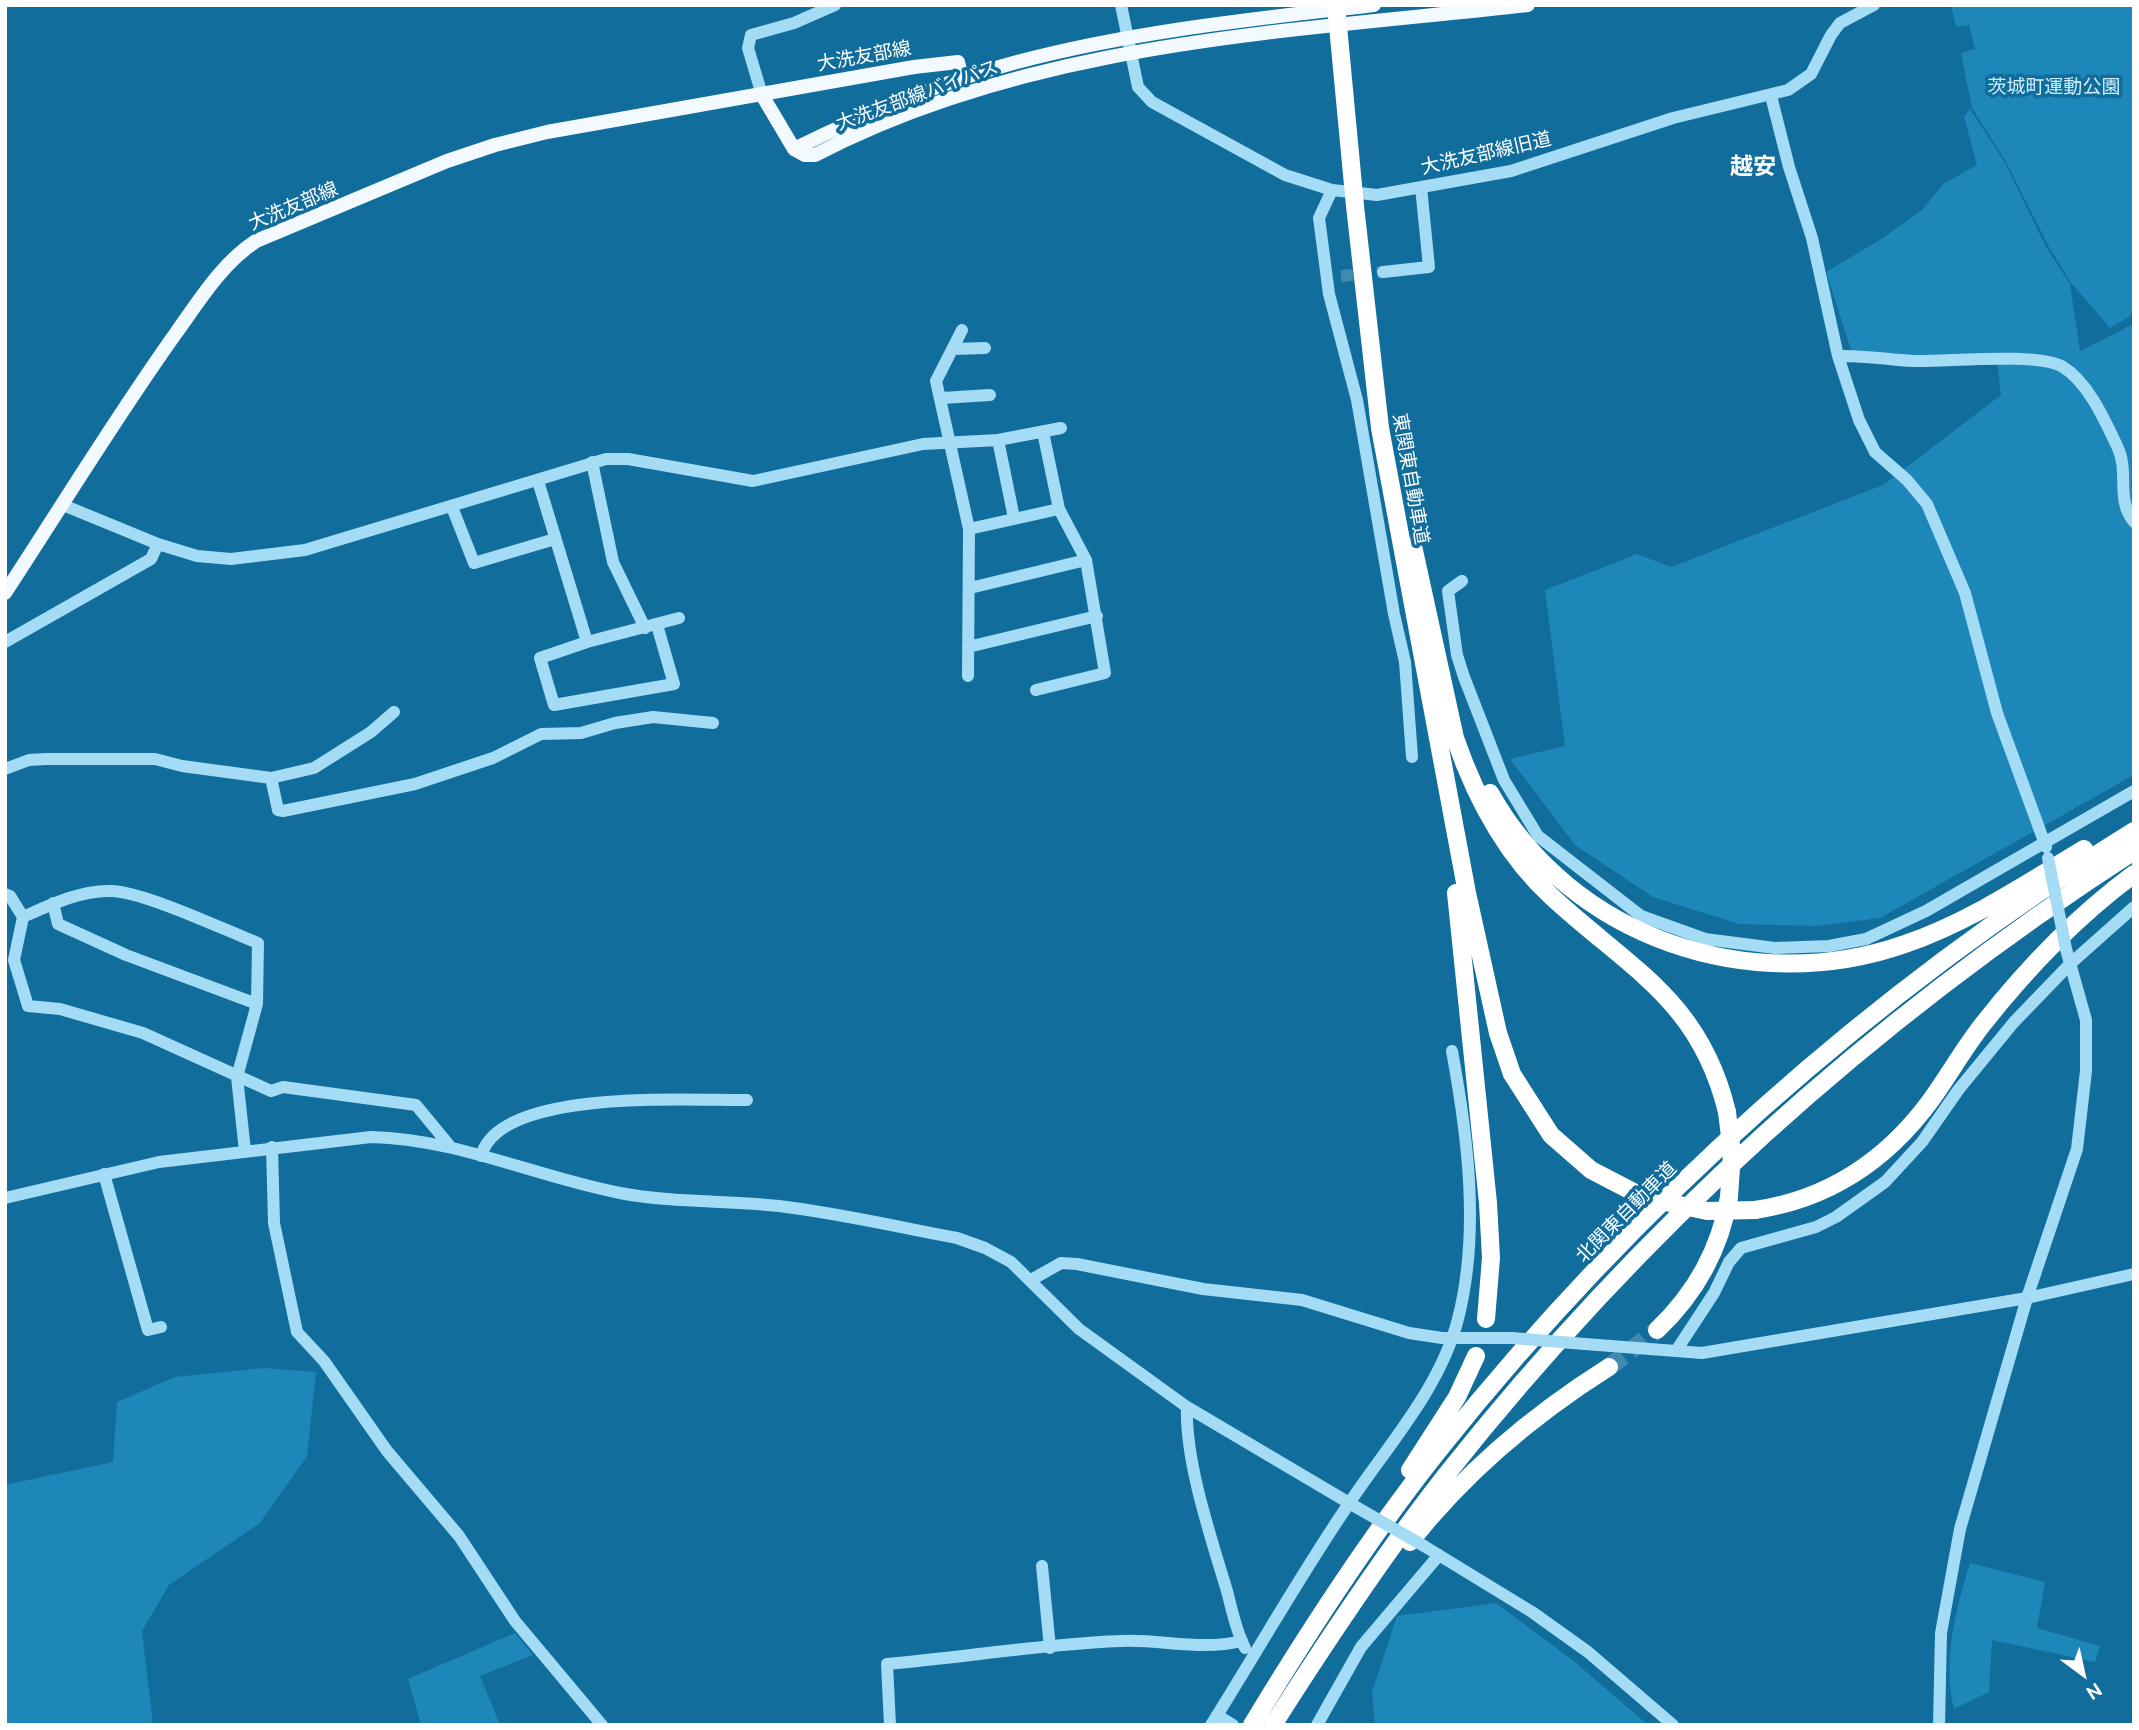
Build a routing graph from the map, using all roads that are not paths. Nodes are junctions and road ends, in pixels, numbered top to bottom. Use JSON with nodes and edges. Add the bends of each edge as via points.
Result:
{"nodes":[{"id":1,"x":835,"y":5,"type":"edge"},
{"id":2,"x":1121,"y":5,"type":"edge"},
{"id":3,"x":1336,"y":5,"type":"edge"},
{"id":4,"x":1374,"y":5,"type":"edge"},
{"id":5,"x":1528,"y":5,"type":"edge"},
{"id":6,"x":1874,"y":5,"type":"edge"},
{"id":7,"x":1129,"y":37,"type":"junction"},
{"id":8,"x":1131,"y":54,"type":"junction"},
{"id":9,"x":962,"y":78,"type":"junction"},
{"id":10,"x":762,"y":95,"type":"junction"},
{"id":11,"x":1772,"y":96,"type":"junction"},
{"id":12,"x":794,"y":149,"type":"junction"},
{"id":13,"x":1421,"y":187,"type":"junction"},
{"id":14,"x":1332,"y":190,"type":"junction"},
{"id":15,"x":1383,"y":272,"type":"tunnel mouth"},
{"id":16,"x":1341,"y":276,"type":"tunnel mouth"},
{"id":17,"x":1327,"y":278,"type":"junction"},
{"id":18,"x":962,"y":330,"type":"dead end"},
{"id":19,"x":985,"y":348,"type":"dead end"},
{"id":20,"x":953,"y":349,"type":"junction"},
{"id":21,"x":1838,"y":356,"type":"junction"},
{"id":22,"x":990,"y":395,"type":"dead end"},
{"id":23,"x":942,"y":398,"type":"junction"},
{"id":24,"x":1061,"y":428,"type":"dead end"},
{"id":25,"x":1043,"y":432,"type":"junction"},
{"id":26,"x":998,"y":440,"type":"junction"},
{"id":27,"x":952,"y":443,"type":"junction"},
{"id":28,"x":592,"y":462,"type":"junction"},
{"id":29,"x":538,"y":481,"type":"junction"},
{"id":30,"x":63,"y":505,"type":"junction"},
{"id":31,"x":452,"y":507,"type":"junction"},
{"id":32,"x":1059,"y":509,"type":"junction"},
{"id":33,"x":1014,"y":518,"type":"junction"},
{"id":34,"x":2134,"y":522,"type":"edge"},
{"id":35,"x":969,"y":528,"type":"junction"},
{"id":36,"x":555,"y":539,"type":"junction"},
{"id":37,"x":158,"y":544,"type":"junction"},
{"id":38,"x":1086,"y":560,"type":"junction"},
{"id":39,"x":1462,"y":580,"type":"dead end"},
{"id":40,"x":970,"y":588,"type":"junction"},
{"id":41,"x":5,"y":593,"type":"edge"},
{"id":42,"x":1097,"y":616,"type":"junction"},
{"id":43,"x":678,"y":618,"type":"dead end"},
{"id":44,"x":651,"y":626,"type":"junction"},
{"id":45,"x":5,"y":642,"type":"edge"},
{"id":46,"x":587,"y":642,"type":"junction"},
{"id":47,"x":968,"y":647,"type":"junction"},
{"id":48,"x":1429,"y":652,"type":"junction"},
{"id":49,"x":968,"y":676,"type":"dead end"},
{"id":50,"x":1036,"y":690,"type":"dead end"},
{"id":51,"x":394,"y":712,"type":"dead end"},
{"id":52,"x":713,"y":723,"type":"dead end"},
{"id":53,"x":1412,"y":757,"type":"dead end"},
{"id":54,"x":5,"y":769,"type":"edge"},
{"id":55,"x":271,"y":778,"type":"junction"},
{"id":56,"x":2134,"y":791,"type":"edge"},
{"id":57,"x":2134,"y":822,"type":"edge"},
{"id":58,"x":2134,"y":831,"type":"edge"},
{"id":59,"x":2045,"y":842,"type":"junction"},
{"id":60,"x":2134,"y":851,"type":"edge"},
{"id":61,"x":2134,"y":874,"type":"edge"},
{"id":62,"x":5,"y":894,"type":"edge"},
{"id":63,"x":53,"y":903,"type":"junction"},
{"id":64,"x":2134,"y":907,"type":"edge"},
{"id":65,"x":23,"y":917,"type":"junction"},
{"id":66,"x":2070,"y":964,"type":"junction"},
{"id":67,"x":257,"y":1004,"type":"junction"},
{"id":68,"x":1452,"y":1051,"type":"dead end"},
{"id":69,"x":237,"y":1077,"type":"junction"},
{"id":70,"x":747,"y":1100,"type":"dead end"},
{"id":71,"x":449,"y":1145,"type":"junction"},
{"id":72,"x":271,"y":1147,"type":"junction"},
{"id":73,"x":245,"y":1151,"type":"junction"},
{"id":74,"x":481,"y":1156,"type":"junction"},
{"id":75,"x":104,"y":1174,"type":"junction"},
{"id":76,"x":5,"y":1198,"type":"edge"},
{"id":77,"x":2134,"y":1274,"type":"edge"},
{"id":78,"x":1031,"y":1280,"type":"junction"},
{"id":79,"x":2027,"y":1298,"type":"junction"},
{"id":80,"x":1486,"y":1319,"type":"dead end"},
{"id":81,"x":161,"y":1327,"type":"dead end"},
{"id":82,"x":1657,"y":1330,"type":"tunnel mouth"},
{"id":83,"x":1452,"y":1335,"type":"junction"},
{"id":84,"x":1676,"y":1351,"type":"junction"},
{"id":85,"x":1476,"y":1356,"type":"dead end"},
{"id":86,"x":1609,"y":1367,"type":"tunnel mouth"},
{"id":87,"x":1187,"y":1407,"type":"junction"},
{"id":88,"x":1353,"y":1505,"type":"junction"},
{"id":89,"x":1439,"y":1555,"type":"junction"},
{"id":90,"x":1042,"y":1566,"type":"dead end"},
{"id":91,"x":1242,"y":1641,"type":"junction"},
{"id":92,"x":1050,"y":1648,"type":"junction"},
{"id":93,"x":1250,"y":1657,"type":"junction"},
{"id":94,"x":1284,"y":1672,"type":"junction"},
{"id":95,"x":1221,"y":1721,"type":"edge"},
{"id":96,"x":1273,"y":1724,"type":"edge"},
{"id":97,"x":602,"y":1725,"type":"edge"},
{"id":98,"x":890,"y":1725,"type":"edge"},
{"id":99,"x":1252,"y":1725,"type":"edge"},
{"id":100,"x":1317,"y":1725,"type":"edge"},
{"id":101,"x":1673,"y":1725,"type":"edge"},
{"id":102,"x":1939,"y":1725,"type":"edge"}],
"edges":[{"from":1,"to":10,"type":"street","via":[[751,35],[748,48]]},
{"from":2,"to":7,"type":"street","name":"大洗友部線旧道"},
{"from":3,"to":48,"type":"highway","name":"東関東自動車道","bridge":true,"via":[[1367,309]]},
{"from":4,"to":7,"type":"main road","name":"大洗友部線バイパス"},
{"from":5,"to":8,"type":"main road","name":"大洗友部線バイパス"},
{"from":6,"to":11,"type":"street","name":"大洗友部線旧道","via":[[1840,23],[1811,74]]},
{"from":7,"to":8,"type":"street","name":"大洗友部線旧道"},
{"from":7,"to":9,"type":"main road","name":"大洗友部線バイパス"},
{"from":8,"to":12,"type":"main road","name":"大洗友部線バイパス","via":[[1023,77],[950,99],[816,155]]},
{"from":8,"to":14,"type":"street","name":"大洗友部線旧道","via":[[1138,88],[1152,102],[1285,175]]},
{"from":9,"to":10,"type":"main road","name":"大洗友部線","via":[[958,62]]},
{"from":9,"to":12,"type":"main road","name":"大洗友部線バイパス"},
{"from":10,"to":12,"type":"main road"},
{"from":10,"to":30,"type":"main road","name":"大洗友部線","via":[[495,145],[256,241],[233,259],[186,319]]},
{"from":11,"to":13,"type":"street","name":"大洗友部線旧道","via":[[1673,118],[1511,171]]},
{"from":11,"to":21,"type":"street","via":[[1812,238]]},
{"from":13,"to":14,"type":"street","name":"大洗友部線旧道","via":[[1377,195]]},
{"from":13,"to":15,"type":"street","via":[[1429,267]]},
{"from":14,"to":17,"type":"street","via":[[1319,218]]},
{"from":16,"to":17,"type":"street"},
{"from":17,"to":53,"type":"street","via":[[1357,400],[1402,644]]},
{"from":18,"to":20,"type":"street"},
{"from":19,"to":20,"type":"street"},
{"from":20,"to":23,"type":"street","via":[[936,381]]},
{"from":21,"to":34,"type":"street","via":[[1915,361],[2026,359],[2063,368],[2083,387],[2119,449],[2123,499]]},
{"from":21,"to":59,"type":"street","via":[[1875,452],[1927,505],[1965,593],[1997,713]]},
{"from":22,"to":23,"type":"street"},
{"from":23,"to":27,"type":"street"},
{"from":24,"to":25,"type":"street"},
{"from":25,"to":26,"type":"street"},
{"from":25,"to":32,"type":"street"},
{"from":26,"to":27,"type":"street"},
{"from":26,"to":33,"type":"street"},
{"from":27,"to":28,"type":"street","via":[[923,444],[753,481],[628,459]]},
{"from":27,"to":35,"type":"street"},
{"from":28,"to":29,"type":"street"},
{"from":28,"to":44,"type":"street","via":[[613,562]]},
{"from":29,"to":31,"type":"street"},
{"from":29,"to":36,"type":"street"},
{"from":30,"to":37,"type":"street"},
{"from":30,"to":41,"type":"main road","name":"大洗友部線"},
{"from":31,"to":36,"type":"street","via":[[474,563]]},
{"from":31,"to":37,"type":"street","via":[[305,550],[267,555],[216,558]]},
{"from":32,"to":33,"type":"street"},
{"from":32,"to":38,"type":"street"},
{"from":33,"to":35,"type":"street"},
{"from":35,"to":40,"type":"street"},
{"from":36,"to":46,"type":"street"},
{"from":37,"to":45,"type":"street","via":[[151,559]]},
{"from":38,"to":40,"type":"street"},
{"from":38,"to":42,"type":"street"},
{"from":39,"to":59,"type":"street","via":[[1448,591],[1457,655],[1513,799],[1538,836],[1641,916],[1705,939],[1751,947],[1852,943],[1926,911]]},
{"from":40,"to":47,"type":"street"},
{"from":42,"to":47,"type":"street"},
{"from":42,"to":50,"type":"street","via":[[1105,673]]},
{"from":43,"to":44,"type":"street"},
{"from":44,"to":46,"type":"street"},
{"from":44,"to":46,"type":"street","via":[[674,684],[554,705],[540,658]]},
{"from":47,"to":49,"type":"street"},
{"from":48,"to":57,"type":"highway","via":[[1475,766],[1530,850],[1570,888],[1615,918],[1669,944],[1711,956],[1761,964],[1813,964],[1867,956],[1905,944],[1968,916]]},
{"from":48,"to":61,"type":"highway","bridge":true,"via":[[1487,991],[1512,1074],[1538,1118],[1569,1154],[1643,1197],[1707,1211],[1755,1210],[1827,1190],[1860,1171],[1889,1148],[1924,1109],[1980,1027],[2024,974],[2075,922]]},
{"from":48,"to":80,"type":"highway","via":[[1480,1110],[1491,1258]]},
{"from":48,"to":82,"type":"highway","bridge":true,"via":[[1460,752],[1502,836],[1552,897],[1678,1009],[1713,1065],[1727,1112],[1732,1153],[1725,1223],[1711,1259],[1686,1300]]},
{"from":51,"to":55,"type":"street","via":[[314,768]]},
{"from":52,"to":55,"type":"street","via":[[653,717],[581,733],[541,734],[493,758],[415,784],[283,811],[274,804]]},
{"from":54,"to":55,"type":"street","via":[[29,760],[155,759]]},
{"from":56,"to":59,"type":"street"},
{"from":58,"to":94,"type":"highway","name":"北関東自動車道","via":[[2015,909],[1882,1010],[1751,1122],[1641,1226],[1566,1303],[1441,1447]]},
{"from":59,"to":66,"type":"street","bridge":true},
{"from":60,"to":96,"type":"highway","name":"北関東自動車道","via":[[2017,930],[1843,1065],[1762,1135],[1646,1247],[1521,1384],[1446,1476],[1376,1569]]},
{"from":62,"to":65,"type":"street"},
{"from":63,"to":65,"type":"street"},
{"from":63,"to":67,"type":"street","via":[[58,924]]},
{"from":63,"to":67,"type":"street","via":[[113,891],[258,943]]},
{"from":64,"to":66,"type":"street"},
{"from":65,"to":69,"type":"street","via":[[14,960],[28,1006],[60,1009],[143,1033]]},
{"from":66,"to":79,"type":"street","via":[[2086,1020],[2087,1044],[2077,1149]]},
{"from":66,"to":84,"type":"street","via":[[1995,1043],[1922,1142],[1885,1182],[1816,1227],[1741,1248],[1728,1262],[1714,1293]]},
{"from":67,"to":69,"type":"street"},
{"from":68,"to":83,"type":"street","via":[[1465,1130],[1469,1195],[1466,1272]]},
{"from":69,"to":71,"type":"street","via":[[271,1091],[283,1087],[416,1105]]},
{"from":69,"to":73,"type":"street"},
{"from":70,"to":74,"type":"street","via":[[625,1101],[546,1109],[498,1133],[485,1144]]},
{"from":71,"to":72,"type":"street","via":[[372,1137]]},
{"from":71,"to":74,"type":"street"},
{"from":72,"to":73,"type":"street"},
{"from":72,"to":97,"type":"street","via":[[274,1223],[297,1332],[324,1361],[387,1451],[459,1536],[515,1621]]},
{"from":73,"to":75,"type":"street"},
{"from":74,"to":78,"type":"street","via":[[631,1195],[778,1206],[957,1238],[1000,1255]]},
{"from":75,"to":76,"type":"street"},
{"from":75,"to":81,"type":"street","via":[[148,1330]]},
{"from":77,"to":79,"type":"street"},
{"from":78,"to":83,"type":"street","via":[[1061,1263],[1077,1264],[1203,1289],[1302,1300],[1392,1330],[1442,1338]]},
{"from":78,"to":87,"type":"street","via":[[1079,1329]]},
{"from":79,"to":84,"type":"street","via":[[1702,1353]]},
{"from":79,"to":102,"type":"street","via":[[1953,1560],[1941,1633]]},
{"from":83,"to":84,"type":"street","bridge":true},
{"from":83,"to":88,"type":"street","via":[[1426,1391]]},
{"from":85,"to":94,"type":"highway","via":[[1457,1397],[1354,1552]]},
{"from":86,"to":96,"type":"highway","via":[[1528,1422],[1452,1494],[1385,1574]]},
{"from":87,"to":88,"type":"street"},
{"from":87,"to":91,"type":"street","via":[[1192,1455]]},
{"from":88,"to":89,"type":"street","bridge":true},
{"from":88,"to":93,"type":"street"},
{"from":89,"to":100,"type":"street","via":[[1361,1647]]},
{"from":89,"to":101,"type":"street","via":[[1532,1612]]},
{"from":90,"to":92,"type":"street"},
{"from":91,"to":92,"type":"street","via":[[1196,1646],[1161,1640],[1122,1641]]},
{"from":91,"to":93,"type":"street"},
{"from":92,"to":98,"type":"street","via":[[887,1664]]},
{"from":93,"to":95,"type":"street"},
{"from":94,"to":99,"type":"highway","name":"北関東自動車道"}]}
